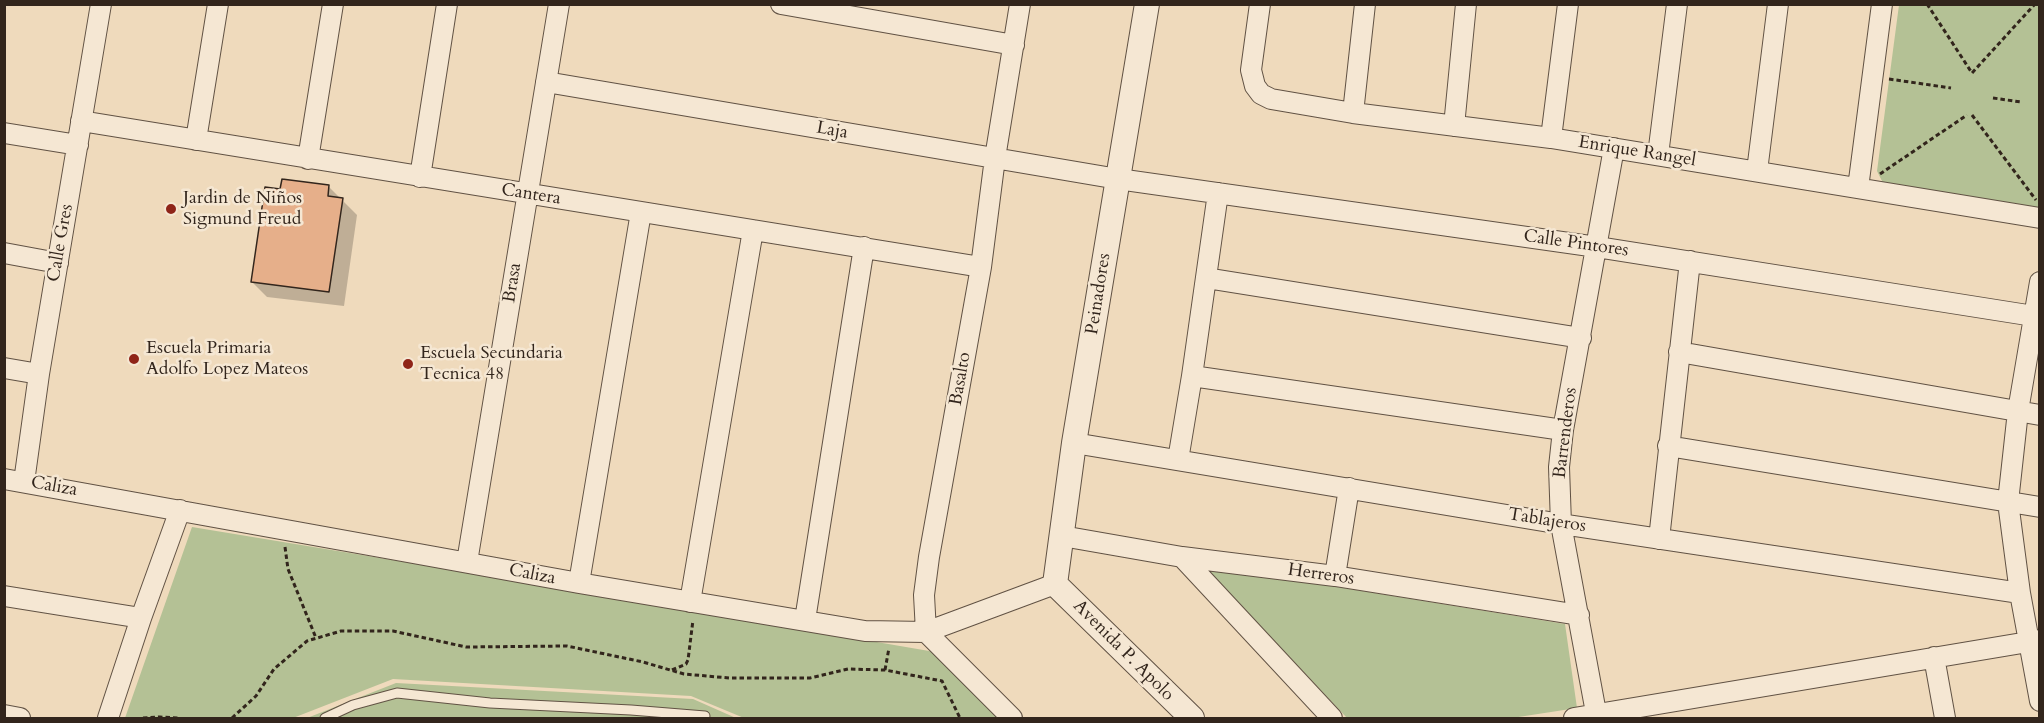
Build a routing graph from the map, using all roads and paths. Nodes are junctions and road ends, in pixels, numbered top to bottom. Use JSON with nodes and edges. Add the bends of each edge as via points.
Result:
{"nodes":[{"id":1,"x":101,"y":4,"type":"edge"},
{"id":2,"x":218,"y":4,"type":"edge"},
{"id":3,"x":333,"y":4,"type":"edge"},
{"id":4,"x":447,"y":4,"type":"edge"},
{"id":5,"x":559,"y":4,"type":"edge"},
{"id":6,"x":781,"y":4,"type":"edge"},
{"id":7,"x":1020,"y":4,"type":"edge"},
{"id":8,"x":1147,"y":4,"type":"edge"},
{"id":9,"x":1260,"y":4,"type":"edge"},
{"id":10,"x":1365,"y":4,"type":"edge"},
{"id":11,"x":1466,"y":4,"type":"edge"},
{"id":12,"x":1568,"y":4,"type":"edge"},
{"id":13,"x":1677,"y":4,"type":"edge"},
{"id":14,"x":1778,"y":4,"type":"edge"},
{"id":15,"x":1882,"y":4,"type":"edge"},
{"id":16,"x":1927,"y":4,"type":"edge"},
{"id":17,"x":2035,"y":4,"type":"edge"},
{"id":18,"x":1014,"y":45,"type":"junction"},
{"id":19,"x":1873,"y":77,"type":"junction"},
{"id":20,"x":546,"y":82,"type":"junction"},
{"id":21,"x":1951,"y":88,"type":"dead end"},
{"id":22,"x":1993,"y":99,"type":"dead end"},
{"id":23,"x":2021,"y":102,"type":"dead end"},
{"id":24,"x":1353,"y":113,"type":"junction"},
{"id":25,"x":81,"y":121,"type":"junction"},
{"id":26,"x":1454,"y":126,"type":"junction"},
{"id":27,"x":4,"y":134,"type":"edge"},
{"id":28,"x":1551,"y":138,"type":"junction"},
{"id":29,"x":196,"y":140,"type":"junction"},
{"id":30,"x":78,"y":145,"type":"junction"},
{"id":31,"x":1614,"y":148,"type":"junction"},
{"id":32,"x":1658,"y":155,"type":"junction"},
{"id":33,"x":995,"y":158,"type":"junction"},
{"id":34,"x":308,"y":159,"type":"junction"},
{"id":35,"x":1757,"y":171,"type":"junction"},
{"id":36,"x":420,"y":177,"type":"junction"},
{"id":37,"x":1118,"y":179,"type":"junction"},
{"id":38,"x":1858,"y":188,"type":"junction"},
{"id":39,"x":1218,"y":193,"type":"junction"},
{"id":40,"x":528,"y":195,"type":"junction"},
{"id":41,"x":2040,"y":206,"type":"edge"},
{"id":42,"x":641,"y":212,"type":"junction"},
{"id":43,"x":2040,"y":218,"type":"edge"},
{"id":44,"x":753,"y":230,"type":"junction"},
{"id":45,"x":1597,"y":247,"type":"junction"},
{"id":46,"x":864,"y":248,"type":"junction"},
{"id":47,"x":4,"y":253,"type":"edge"},
{"id":48,"x":1690,"y":261,"type":"junction"},
{"id":49,"x":58,"y":263,"type":"junction"},
{"id":50,"x":981,"y":267,"type":"junction"},
{"id":51,"x":1206,"y":278,"type":"junction"},
{"id":52,"x":2040,"y":282,"type":"edge"},
{"id":53,"x":2037,"y":317,"type":"edge"},
{"id":54,"x":1581,"y":338,"type":"junction"},
{"id":55,"x":1679,"y":352,"type":"junction"},
{"id":56,"x":4,"y":368,"type":"edge"},
{"id":57,"x":39,"y":374,"type":"junction"},
{"id":58,"x":1192,"y":376,"type":"junction"},
{"id":59,"x":2018,"y":411,"type":"junction"},
{"id":60,"x":2040,"y":415,"type":"edge"},
{"id":61,"x":1563,"y":430,"type":"junction"},
{"id":62,"x":1074,"y":443,"type":"junction"},
{"id":63,"x":1668,"y":446,"type":"junction"},
{"id":64,"x":1178,"y":460,"type":"junction"},
{"id":65,"x":14,"y":481,"type":"edge"},
{"id":66,"x":1349,"y":488,"type":"junction"},
{"id":67,"x":2008,"y":502,"type":"junction"},
{"id":68,"x":2040,"y":507,"type":"edge"},
{"id":69,"x":180,"y":510,"type":"junction"},
{"id":70,"x":1561,"y":524,"type":"junction"},
{"id":71,"x":287,"y":530,"type":"junction"},
{"id":72,"x":1062,"y":536,"type":"junction"},
{"id":73,"x":1659,"y":539,"type":"junction"},
{"id":74,"x":1182,"y":557,"type":"junction"},
{"id":75,"x":466,"y":562,"type":"junction"},
{"id":76,"x":1335,"y":576,"type":"junction"},
{"id":77,"x":579,"y":583,"type":"junction"},
{"id":78,"x":1055,"y":584,"type":"junction"},
{"id":79,"x":2020,"y":593,"type":"junction"},
{"id":80,"x":4,"y":596,"type":"edge"},
{"id":81,"x":690,"y":602,"type":"junction"},
{"id":82,"x":1579,"y":615,"type":"junction"},
{"id":83,"x":141,"y":618,"type":"junction"},
{"id":84,"x":805,"y":620,"type":"junction"},
{"id":85,"x":926,"y":632,"type":"junction"},
{"id":86,"x":893,"y":633,"type":"junction"},
{"id":87,"x":316,"y":639,"type":"junction"},
{"id":88,"x":2034,"y":641,"type":"edge"},
{"id":89,"x":1934,"y":657,"type":"junction"},
{"id":90,"x":671,"y":670,"type":"junction"},
{"id":91,"x":885,"y":670,"type":"junction"},
{"id":92,"x":2040,"y":701,"type":"edge"},
{"id":93,"x":4,"y":715,"type":"edge"},
{"id":94,"x":705,"y":716,"type":"dead end"},
{"id":95,"x":1596,"y":717,"type":"edge"},
{"id":96,"x":20,"y":718,"type":"edge"},
{"id":97,"x":108,"y":718,"type":"edge"},
{"id":98,"x":143,"y":718,"type":"edge"},
{"id":99,"x":178,"y":718,"type":"edge"},
{"id":100,"x":232,"y":718,"type":"edge"},
{"id":101,"x":325,"y":718,"type":"edge"},
{"id":102,"x":960,"y":718,"type":"edge"},
{"id":103,"x":1012,"y":718,"type":"edge"},
{"id":104,"x":1192,"y":718,"type":"edge"},
{"id":105,"x":1332,"y":718,"type":"edge"},
{"id":106,"x":1574,"y":718,"type":"edge"},
{"id":107,"x":1946,"y":718,"type":"edge"}],
"edges":[{"from":1,"to":25,"type":"street","name":"Calle Gres"},
{"from":2,"to":29,"type":"street"},
{"from":3,"to":34,"type":"street"},
{"from":4,"to":36,"type":"street"},
{"from":5,"to":20,"type":"street","name":"Brasa"},
{"from":6,"to":18,"type":"street"},
{"from":7,"to":18,"type":"street","name":"Basalto"},
{"from":8,"to":37,"type":"street","name":"Peinadores"},
{"from":9,"to":24,"type":"street","name":"Enrique Rangel","via":[[1251,70],[1261,94]]},
{"from":10,"to":24,"type":"street"},
{"from":11,"to":26,"type":"street"},
{"from":12,"to":28,"type":"street"},
{"from":13,"to":32,"type":"street"},
{"from":14,"to":35,"type":"street"},
{"from":15,"to":19,"type":"street"},
{"from":16,"to":17,"type":"path","via":[[1972,73]]},
{"from":18,"to":33,"type":"street","name":"Basalto"},
{"from":19,"to":21,"type":"path"},
{"from":19,"to":38,"type":"street"},
{"from":20,"to":33,"type":"street","name":"Laja"},
{"from":20,"to":40,"type":"street","name":"Brasa"},
{"from":22,"to":23,"type":"path"},
{"from":24,"to":26,"type":"street","name":"Enrique Rangel"},
{"from":25,"to":29,"type":"street","name":"Cantera"},
{"from":25,"to":30,"type":"street","name":"Calle Gres"},
{"from":26,"to":28,"type":"street","name":"Enrique Rangel"},
{"from":27,"to":30,"type":"street"},
{"from":28,"to":31,"type":"street","name":"Enrique Rangel"},
{"from":29,"to":34,"type":"street","name":"Cantera"},
{"from":30,"to":49,"type":"street","name":"Calle Gres"},
{"from":31,"to":32,"type":"street","name":"Enrique Rangel"},
{"from":31,"to":45,"type":"street","name":"Barrenderos"},
{"from":32,"to":35,"type":"street","name":"Enrique Rangel"},
{"from":33,"to":37,"type":"street","name":"Laja"},
{"from":33,"to":50,"type":"street","name":"Basalto"},
{"from":34,"to":36,"type":"street","name":"Cantera"},
{"from":35,"to":38,"type":"street","name":"Enrique Rangel"},
{"from":36,"to":40,"type":"street","name":"Cantera"},
{"from":37,"to":39,"type":"street","name":"Calle Pintores"},
{"from":37,"to":62,"type":"street","name":"Peinadores"},
{"from":38,"to":41,"type":"path","via":[[1970,115]]},
{"from":38,"to":43,"type":"street","name":"Enrique Rangel"},
{"from":39,"to":45,"type":"street","name":"Calle Pintores"},
{"from":39,"to":51,"type":"street"},
{"from":40,"to":42,"type":"street","name":"Cantera"},
{"from":40,"to":75,"type":"street","name":"Brasa"},
{"from":42,"to":44,"type":"street","name":"Cantera"},
{"from":42,"to":77,"type":"street"},
{"from":44,"to":46,"type":"street","name":"Cantera"},
{"from":44,"to":81,"type":"street"},
{"from":45,"to":48,"type":"street","name":"Calle Pintores"},
{"from":45,"to":54,"type":"street","name":"Barrenderos"},
{"from":46,"to":50,"type":"street","name":"Cantera"},
{"from":46,"to":84,"type":"street"},
{"from":47,"to":49,"type":"street"},
{"from":48,"to":53,"type":"street","name":"Calle Pintores"},
{"from":48,"to":55,"type":"street"},
{"from":49,"to":57,"type":"street","name":"Calle Gres"},
{"from":50,"to":85,"type":"street","name":"Basalto","via":[[929,557],[924,594]]},
{"from":51,"to":54,"type":"street"},
{"from":51,"to":58,"type":"street"},
{"from":52,"to":53,"type":"street"},
{"from":53,"to":59,"type":"street"},
{"from":54,"to":61,"type":"street","name":"Barrenderos"},
{"from":55,"to":59,"type":"street"},
{"from":55,"to":63,"type":"street"},
{"from":56,"to":57,"type":"street"},
{"from":57,"to":65,"type":"street","name":"Calle Gres"},
{"from":58,"to":61,"type":"street"},
{"from":58,"to":64,"type":"street"},
{"from":59,"to":60,"type":"street"},
{"from":59,"to":67,"type":"street"},
{"from":61,"to":70,"type":"street","name":"Barrenderos","via":[[1559,467]]},
{"from":62,"to":64,"type":"street","name":"Tablajeros"},
{"from":62,"to":72,"type":"street","name":"Peinadores"},
{"from":63,"to":67,"type":"street"},
{"from":63,"to":73,"type":"street"},
{"from":64,"to":66,"type":"street","name":"Tablajeros"},
{"from":65,"to":69,"type":"street","name":"Caliza"},
{"from":66,"to":70,"type":"street","name":"Tablajeros"},
{"from":66,"to":76,"type":"street"},
{"from":67,"to":68,"type":"street"},
{"from":67,"to":79,"type":"street"},
{"from":69,"to":71,"type":"street","name":"Caliza"},
{"from":69,"to":83,"type":"street"},
{"from":70,"to":73,"type":"street","name":"Tablajeros"},
{"from":70,"to":82,"type":"street","name":"Barrenderos"},
{"from":71,"to":75,"type":"street","name":"Caliza"},
{"from":71,"to":87,"type":"path","via":[[288,569]]},
{"from":72,"to":74,"type":"street","name":"Herreros"},
{"from":72,"to":78,"type":"street","name":"Peinadores"},
{"from":73,"to":79,"type":"street","name":"Tablajeros"},
{"from":74,"to":76,"type":"street","name":"Herreros"},
{"from":74,"to":105,"type":"street"},
{"from":75,"to":77,"type":"street","name":"Caliza"},
{"from":76,"to":82,"type":"street","name":"Herreros"},
{"from":77,"to":81,"type":"street","name":"Caliza"},
{"from":78,"to":85,"type":"street","name":"Caliza"},
{"from":78,"to":104,"type":"street","name":"Avenida P. Apolo"},
{"from":79,"to":88,"type":"street"},
{"from":80,"to":83,"type":"street"},
{"from":81,"to":84,"type":"street","name":"Caliza"},
{"from":81,"to":90,"type":"path","via":[[693,620],[688,660]]},
{"from":82,"to":95,"type":"street","name":"Barrenderos"},
{"from":83,"to":97,"type":"street"},
{"from":84,"to":86,"type":"street","name":"Caliza"},
{"from":85,"to":86,"type":"street","name":"Caliza"},
{"from":85,"to":103,"type":"street"},
{"from":86,"to":91,"type":"path"},
{"from":87,"to":90,"type":"path","via":[[340,631],[393,631],[466,647],[567,646]]},
{"from":87,"to":100,"type":"path","via":[[307,641],[274,669],[256,696]]},
{"from":88,"to":89,"type":"street"},
{"from":88,"to":92,"type":"street"},
{"from":89,"to":95,"type":"street"},
{"from":89,"to":107,"type":"street"},
{"from":90,"to":91,"type":"path","via":[[729,678],[783,679],[810,678],[848,669]]},
{"from":91,"to":102,"type":"path","via":[[942,681]]},
{"from":93,"to":96,"type":"street"},
{"from":94,"to":101,"type":"lane","via":[[490,703],[397,693],[353,705]]},
{"from":95,"to":106,"type":"street"},
{"from":98,"to":99,"type":"path"}]}
